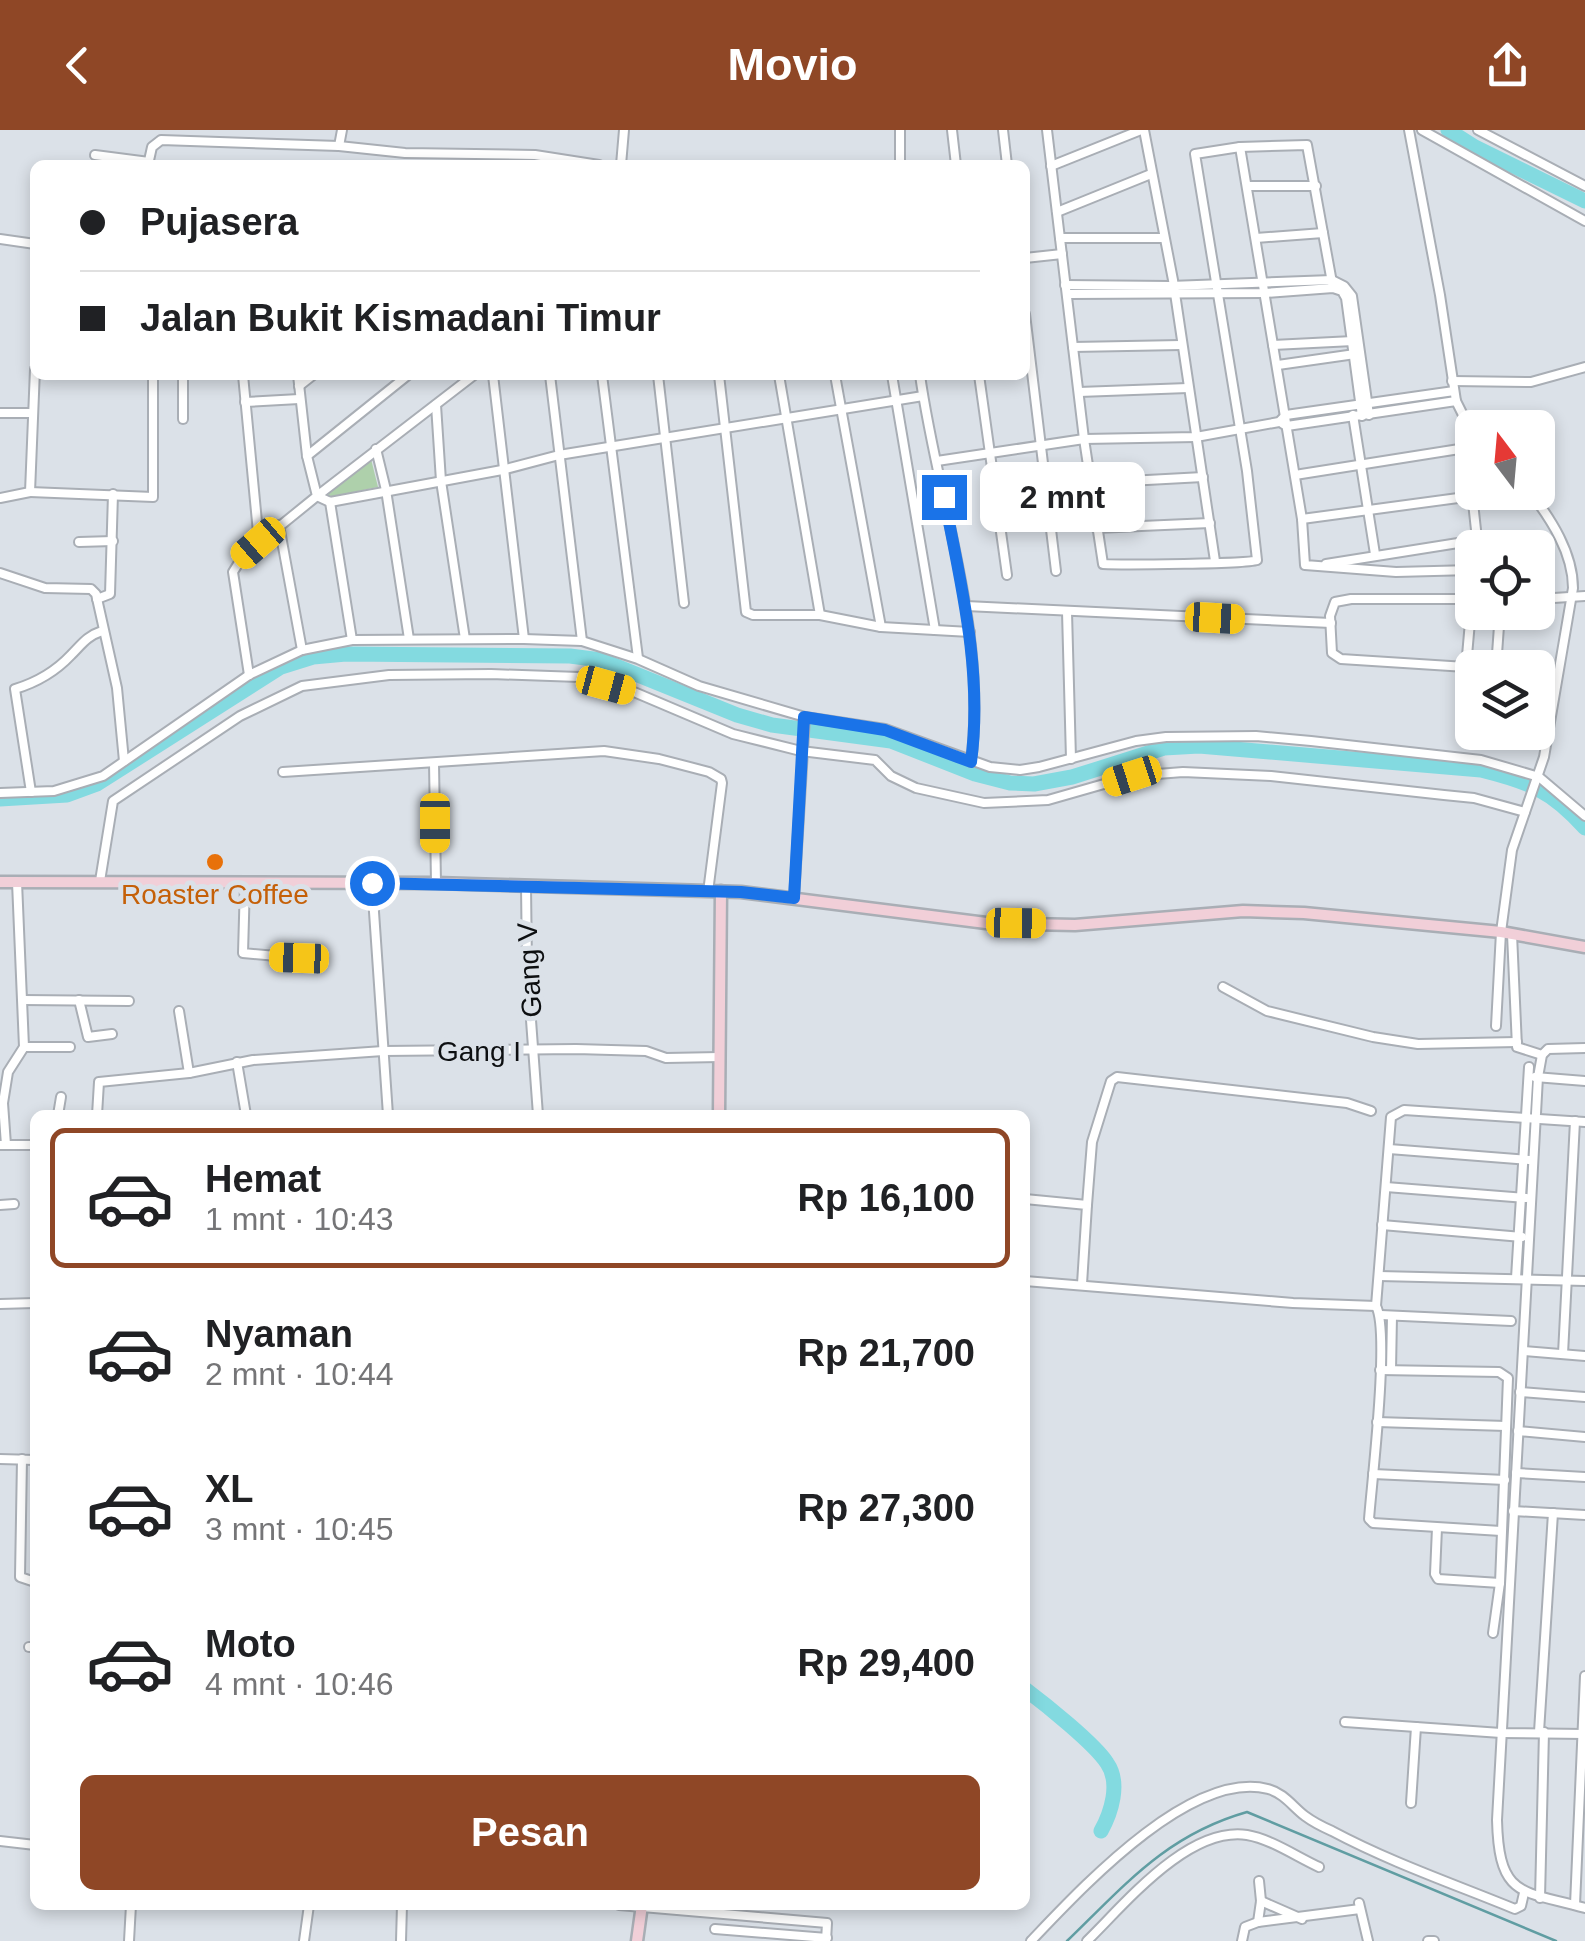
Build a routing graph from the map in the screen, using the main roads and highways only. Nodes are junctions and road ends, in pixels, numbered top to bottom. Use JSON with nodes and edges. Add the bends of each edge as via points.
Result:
{"nodes":[{"id":1,"x":0,"y":882,"type":"edge"},
{"id":2,"x":722,"y":891,"type":"junction"},
{"id":3,"x":1585,"y":948,"type":"edge"},
{"id":4,"x":719,"y":1110,"type":"edge"},
{"id":5,"x":642,"y":1910,"type":"edge"},
{"id":6,"x":638,"y":1941,"type":"edge"}],
"edges":[{"from":1,"to":2,"type":"main road"},
{"from":2,"to":3,"type":"main road","via":[[986,922],[1075,925],[1243,911],[1304,913],[1507,933]]},
{"from":2,"to":4,"type":"main road"},
{"from":5,"to":6,"type":"main road"}]}
